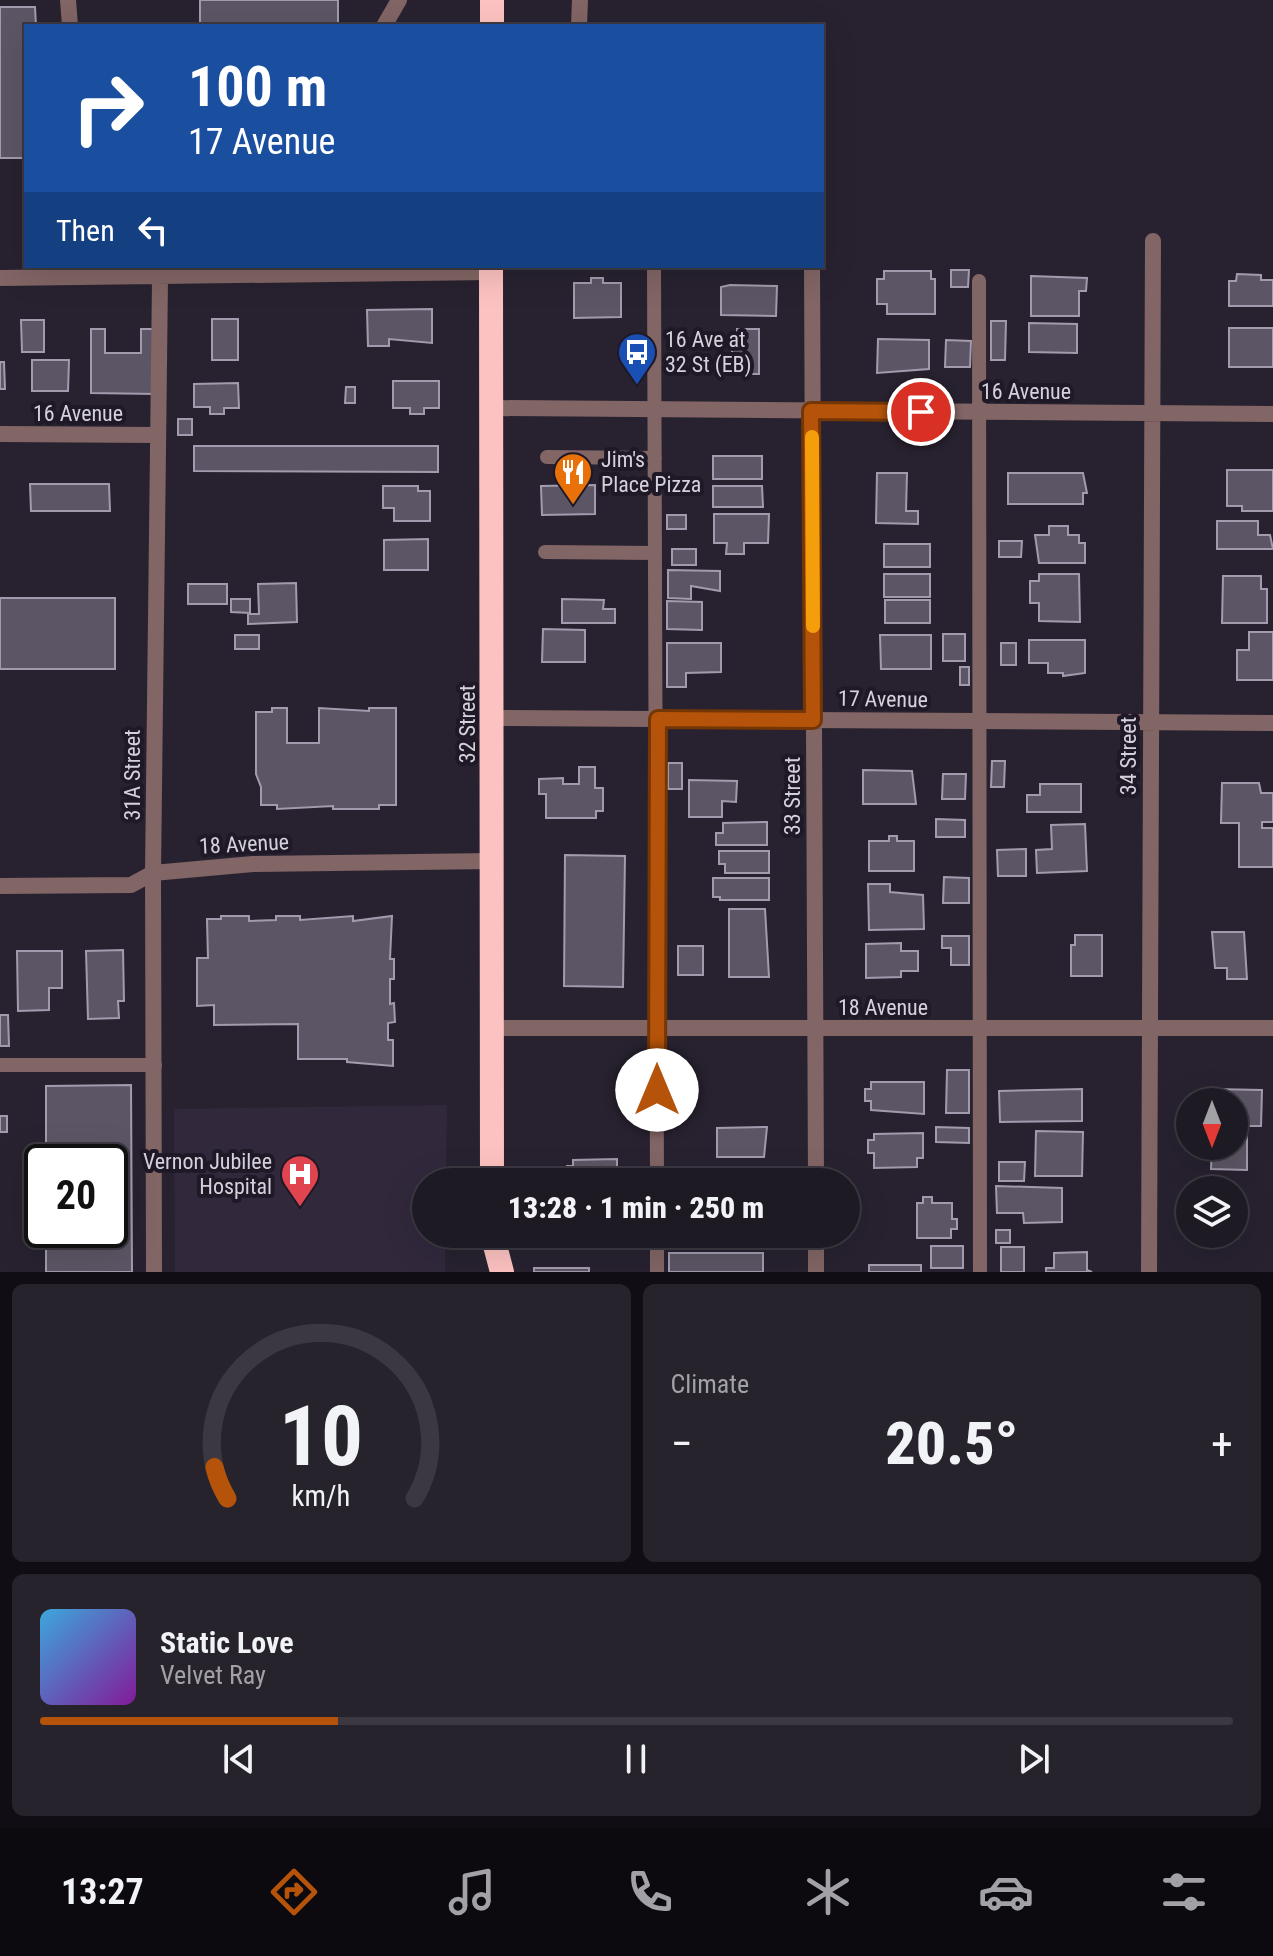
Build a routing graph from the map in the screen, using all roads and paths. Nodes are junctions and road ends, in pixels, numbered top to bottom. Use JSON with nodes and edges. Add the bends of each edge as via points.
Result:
{"nodes":[{"id":1,"x":68,"y":0,"type":"edge"},
{"id":2,"x":399,"y":0,"type":"edge"},
{"id":3,"x":492,"y":0,"type":"edge"},
{"id":4,"x":580,"y":0,"type":"edge"},
{"id":5,"x":70,"y":24,"type":"edge"},
{"id":6,"x":385,"y":24,"type":"edge"},
{"id":7,"x":492,"y":24,"type":"edge"},
{"id":8,"x":579,"y":24,"type":"edge"},
{"id":9,"x":1153,"y":241,"type":"dead end"},
{"id":10,"x":654,"y":268,"type":"edge"},
{"id":11,"x":812,"y":268,"type":"edge"},
{"id":12,"x":491,"y":269,"type":"edge"},
{"id":13,"x":69,"y":272,"type":"edge"},
{"id":14,"x":0,"y":278,"type":"edge"},
{"id":15,"x":160,"y":279,"type":"junction"},
{"id":16,"x":979,"y":281,"type":"dead end"},
{"id":17,"x":492,"y":408,"type":"junction"},
{"id":18,"x":656,"y":409,"type":"junction"},
{"id":19,"x":811,"y":411,"type":"junction"},
{"id":20,"x":1153,"y":412,"type":"junction"},
{"id":21,"x":976,"y":413,"type":"junction"},
{"id":22,"x":1273,"y":414,"type":"edge"},
{"id":23,"x":0,"y":434,"type":"edge"},
{"id":24,"x":156,"y":435,"type":"junction"},
{"id":25,"x":547,"y":457,"type":"dead end"},
{"id":26,"x":655,"y":458,"type":"junction"},
{"id":27,"x":545,"y":552,"type":"dead end"},
{"id":28,"x":655,"y":553,"type":"junction"},
{"id":29,"x":493,"y":718,"type":"junction"},
{"id":30,"x":813,"y":720,"type":"junction"},
{"id":31,"x":658,"y":722,"type":"junction"},
{"id":32,"x":978,"y":722,"type":"junction"},
{"id":33,"x":1150,"y":723,"type":"junction"},
{"id":34,"x":1273,"y":723,"type":"edge"},
{"id":35,"x":494,"y":861,"type":"junction"},
{"id":36,"x":153,"y":873,"type":"junction"},
{"id":37,"x":0,"y":886,"type":"edge"},
{"id":38,"x":1151,"y":1026,"type":"junction"},
{"id":39,"x":494,"y":1028,"type":"junction"},
{"id":40,"x":977,"y":1028,"type":"junction"},
{"id":41,"x":1273,"y":1028,"type":"edge"},
{"id":42,"x":657,"y":1029,"type":"junction"},
{"id":43,"x":815,"y":1029,"type":"junction"},
{"id":44,"x":0,"y":1065,"type":"edge"},
{"id":45,"x":155,"y":1065,"type":"junction"},
{"id":46,"x":492,"y":1168,"type":"edge"},
{"id":47,"x":657,"y":1168,"type":"edge"},
{"id":48,"x":816,"y":1168,"type":"edge"},
{"id":49,"x":489,"y":1248,"type":"edge"},
{"id":50,"x":495,"y":1248,"type":"edge"},
{"id":51,"x":657,"y":1248,"type":"edge"},
{"id":52,"x":816,"y":1248,"type":"edge"},
{"id":53,"x":154,"y":1272,"type":"edge"},
{"id":54,"x":481,"y":1272,"type":"edge"},
{"id":55,"x":502,"y":1272,"type":"edge"},
{"id":56,"x":657,"y":1272,"type":"edge"},
{"id":57,"x":816,"y":1272,"type":"edge"},
{"id":58,"x":980,"y":1272,"type":"edge"},
{"id":59,"x":1149,"y":1272,"type":"edge"}],
"edges":[{"from":1,"to":5,"type":"street"},
{"from":2,"to":6,"type":"street"},
{"from":3,"to":7,"type":"highway"},
{"from":4,"to":8,"type":"street"},
{"from":9,"to":20,"type":"street","name":"34 Street"},
{"from":10,"to":18,"type":"lane"},
{"from":11,"to":19,"type":"street","name":"33 Street"},
{"from":12,"to":15,"type":"street"},
{"from":12,"to":17,"type":"highway","name":"32 Street"},
{"from":13,"to":14,"type":"street"},
{"from":13,"to":15,"type":"street"},
{"from":15,"to":24,"type":"street","name":"31A Street"},
{"from":16,"to":21,"type":"lane"},
{"from":17,"to":18,"type":"street","name":"16 Avenue"},
{"from":17,"to":29,"type":"highway","name":"32 Street"},
{"from":18,"to":19,"type":"street","name":"16 Avenue"},
{"from":18,"to":26,"type":"lane"},
{"from":19,"to":21,"type":"street","name":"16 Avenue"},
{"from":19,"to":30,"type":"street","name":"33 Street"},
{"from":20,"to":21,"type":"street","name":"16 Avenue"},
{"from":20,"to":22,"type":"street","name":"16 Avenue"},
{"from":20,"to":33,"type":"street","name":"34 Street"},
{"from":21,"to":32,"type":"lane"},
{"from":23,"to":24,"type":"street","name":"16 Avenue"},
{"from":24,"to":36,"type":"street","name":"31A Street"},
{"from":25,"to":26,"type":"lane"},
{"from":26,"to":28,"type":"lane"},
{"from":27,"to":28,"type":"lane"},
{"from":28,"to":31,"type":"lane"},
{"from":29,"to":31,"type":"street","name":"17 Avenue"},
{"from":29,"to":35,"type":"highway","name":"32 Street"},
{"from":30,"to":31,"type":"street","name":"17 Avenue"},
{"from":30,"to":32,"type":"street","name":"17 Avenue"},
{"from":30,"to":43,"type":"street","name":"33 Street"},
{"from":31,"to":42,"type":"lane"},
{"from":32,"to":33,"type":"street","name":"17 Avenue"},
{"from":32,"to":40,"type":"lane"},
{"from":33,"to":34,"type":"street","name":"17 Avenue"},
{"from":33,"to":38,"type":"street","name":"34 Street"},
{"from":35,"to":36,"type":"street","name":"18 Avenue","via":[[253,864]]},
{"from":35,"to":39,"type":"highway","name":"32 Street"},
{"from":36,"to":37,"type":"street","name":"18 Avenue","via":[[131,885]]},
{"from":36,"to":45,"type":"street","name":"31A Street"},
{"from":38,"to":40,"type":"street","name":"18 Avenue"},
{"from":38,"to":41,"type":"street","name":"18 Avenue"},
{"from":38,"to":59,"type":"street","name":"34 Street"},
{"from":39,"to":42,"type":"street","name":"18 Avenue"},
{"from":39,"to":46,"type":"highway","name":"32 Street"},
{"from":40,"to":43,"type":"street","name":"18 Avenue"},
{"from":40,"to":58,"type":"lane"},
{"from":42,"to":43,"type":"street","name":"18 Avenue"},
{"from":42,"to":47,"type":"lane"},
{"from":43,"to":48,"type":"street","name":"33 Street"},
{"from":44,"to":45,"type":"lane"},
{"from":45,"to":53,"type":"street","name":"31A Street"},
{"from":49,"to":54,"type":"highway"},
{"from":50,"to":55,"type":"highway"},
{"from":51,"to":56,"type":"lane"},
{"from":52,"to":57,"type":"street"}]}
